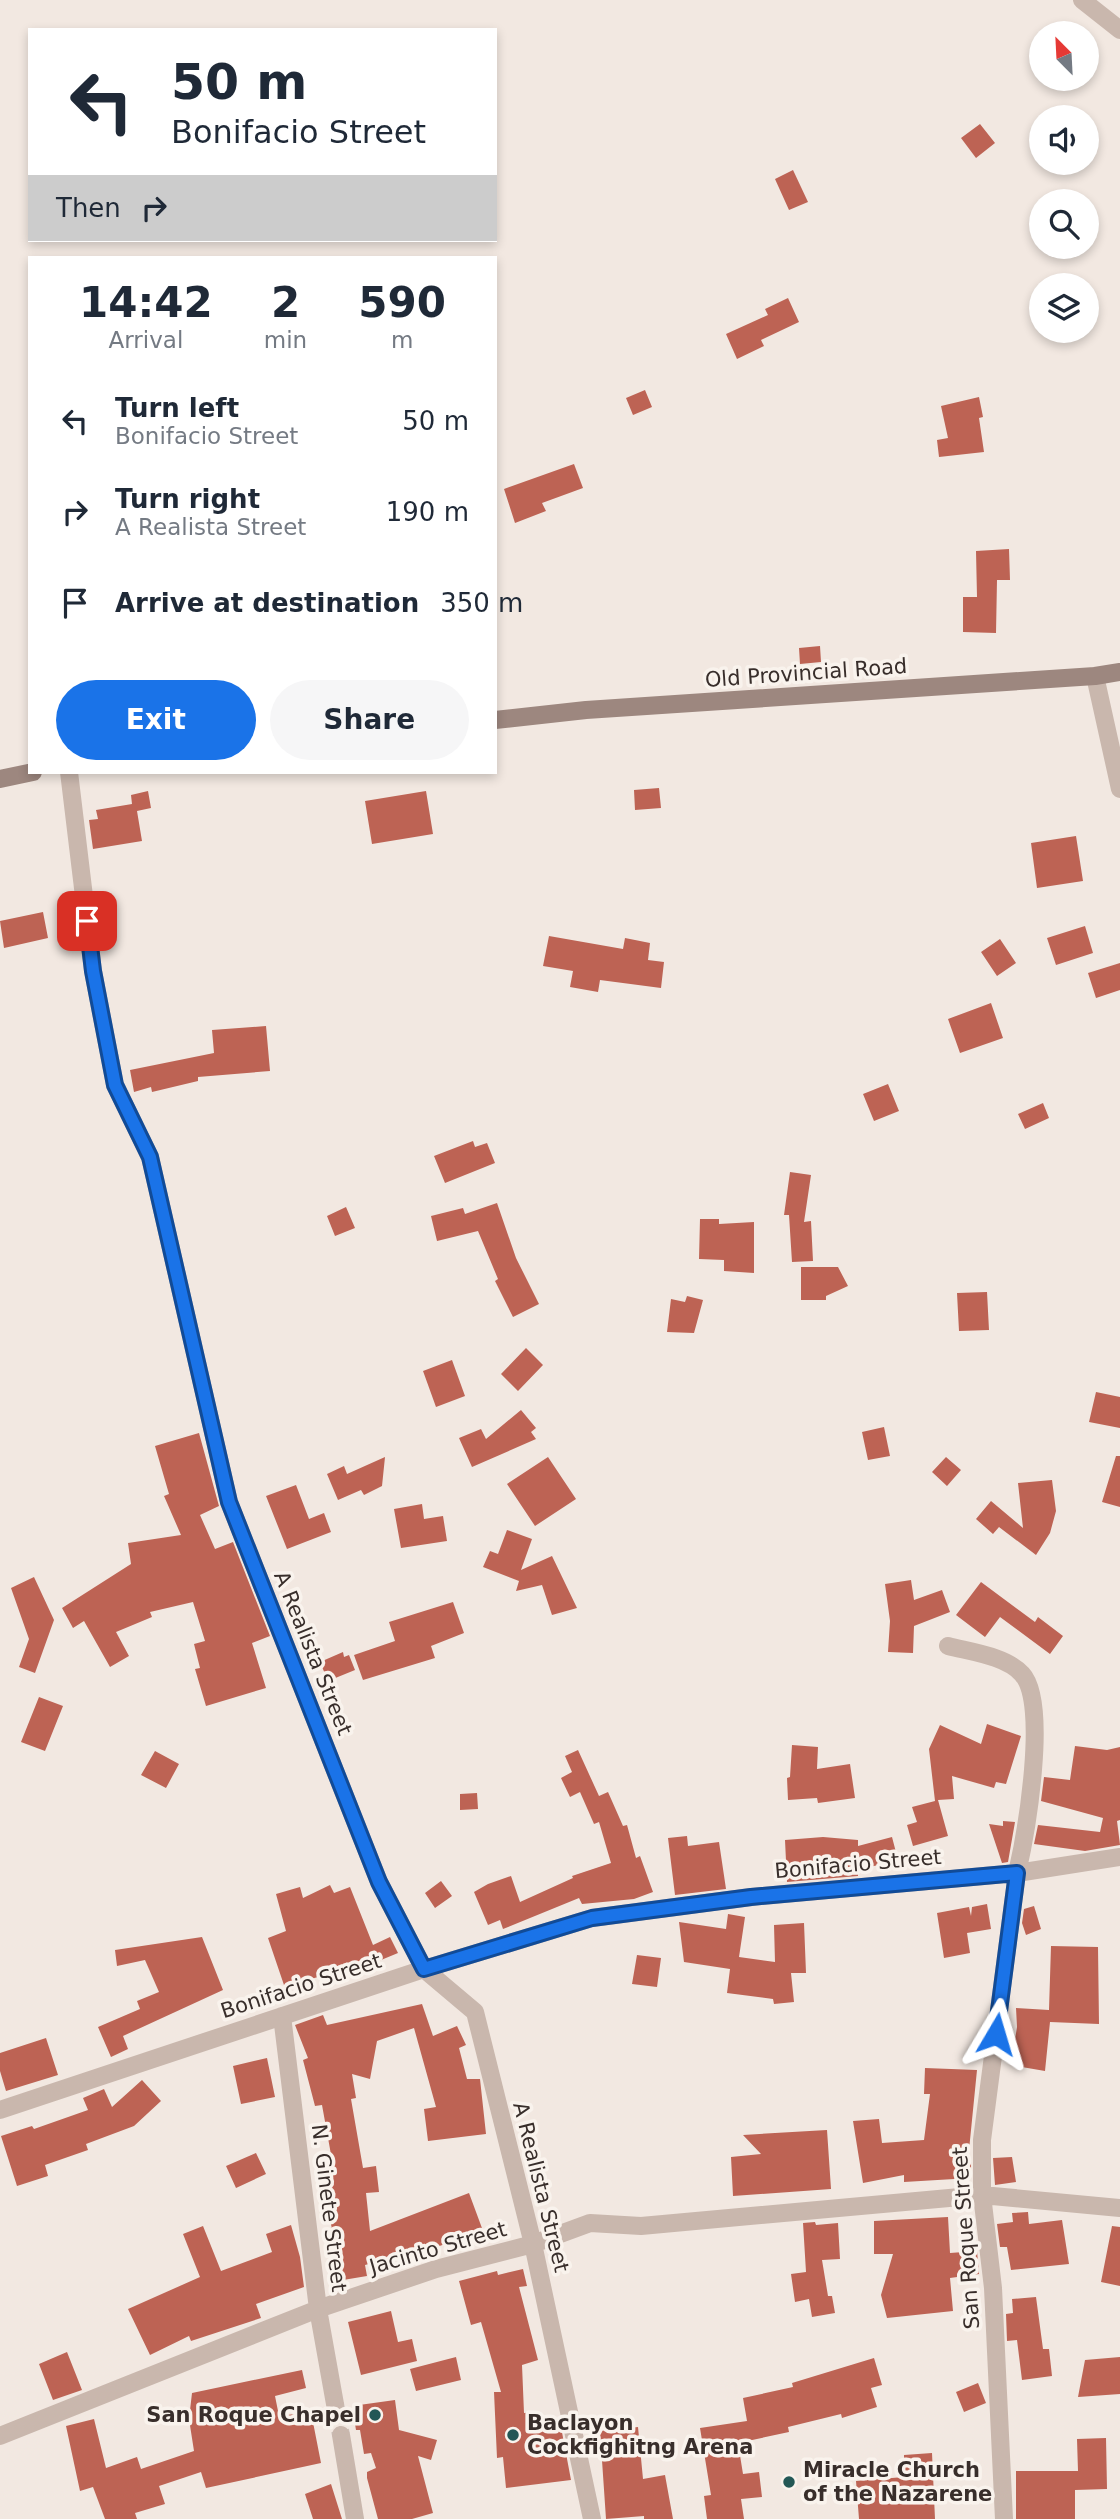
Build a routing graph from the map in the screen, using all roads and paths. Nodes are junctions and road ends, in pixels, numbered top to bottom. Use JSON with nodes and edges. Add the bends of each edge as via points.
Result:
{"nodes":[{"id":1,"x":1082,"y":0,"type":"edge"},
{"id":2,"x":1120,"y":30,"type":"edge"},
{"id":3,"x":1120,"y":672,"type":"edge"},
{"id":4,"x":1096,"y":677,"type":"junction"},
{"id":5,"x":497,"y":720,"type":"edge"},
{"id":6,"x":28,"y":773,"type":"edge"},
{"id":7,"x":69,"y":774,"type":"edge"},
{"id":8,"x":0,"y":779,"type":"edge"},
{"id":9,"x":1120,"y":789,"type":"edge"},
{"id":10,"x":948,"y":1646,"type":"dead end"},
{"id":11,"x":1120,"y":1857,"type":"edge"},
{"id":12,"x":1017,"y":1873,"type":"junction"},
{"id":13,"x":424,"y":1969,"type":"junction"},
{"id":14,"x":282,"y":2016,"type":"junction"},
{"id":15,"x":0,"y":2110,"type":"edge"},
{"id":16,"x":982,"y":2195,"type":"junction"},
{"id":17,"x":1120,"y":2208,"type":"edge"},
{"id":18,"x":533,"y":2244,"type":"junction"},
{"id":19,"x":318,"y":2309,"type":"junction"},
{"id":20,"x":335,"y":2404,"type":"tunnel mouth"},
{"id":21,"x":341,"y":2435,"type":"tunnel mouth"},
{"id":22,"x":0,"y":2436,"type":"edge"},
{"id":23,"x":355,"y":2519,"type":"edge"},
{"id":24,"x":592,"y":2519,"type":"edge"},
{"id":25,"x":1004,"y":2519,"type":"edge"}],
"edges":[{"from":1,"to":2,"type":"street"},
{"from":3,"to":4,"type":"main road","name":"Old Provincial Road"},
{"from":4,"to":5,"type":"main road","name":"Old Provincial Road"},
{"from":4,"to":9,"type":"street"},
{"from":6,"to":8,"type":"main road"},
{"from":7,"to":13,"type":"street","name":"A Realista Street","via":[[93,971],[115,1085],[150,1157],[229,1502],[379,1882]]},
{"from":10,"to":12,"type":"street","name":"San Roque Street","via":[[1006,1663],[1033,1688],[1036,1721],[1025,1840]]},
{"from":11,"to":12,"type":"street","name":"Bonifacio Street"},
{"from":12,"to":13,"type":"street","name":"Bonifacio Street","via":[[751,1897],[592,1918]]},
{"from":12,"to":16,"type":"street","name":"San Roque Street","via":[[982,2140]]},
{"from":13,"to":14,"type":"street","name":"Bonifacio Street"},
{"from":13,"to":18,"type":"street","name":"A Realista Street","via":[[475,2012]]},
{"from":14,"to":15,"type":"street","name":"Bonifacio Street"},
{"from":14,"to":19,"type":"street","name":"N. Ginete Street"},
{"from":16,"to":17,"type":"street","name":"Jacinto Street"},
{"from":16,"to":18,"type":"street","name":"Jacinto Street","via":[[641,2226],[590,2223]]},
{"from":16,"to":25,"type":"street","name":"San Roque Street","via":[[993,2288]]},
{"from":18,"to":19,"type":"street","name":"Jacinto Street","via":[[436,2269]]},
{"from":18,"to":24,"type":"street","name":"A Realista Street"},
{"from":19,"to":20,"type":"street","name":"N. Ginete Street"},
{"from":19,"to":22,"type":"street","name":"Jacinto Street"},
{"from":21,"to":23,"type":"street"}]}
